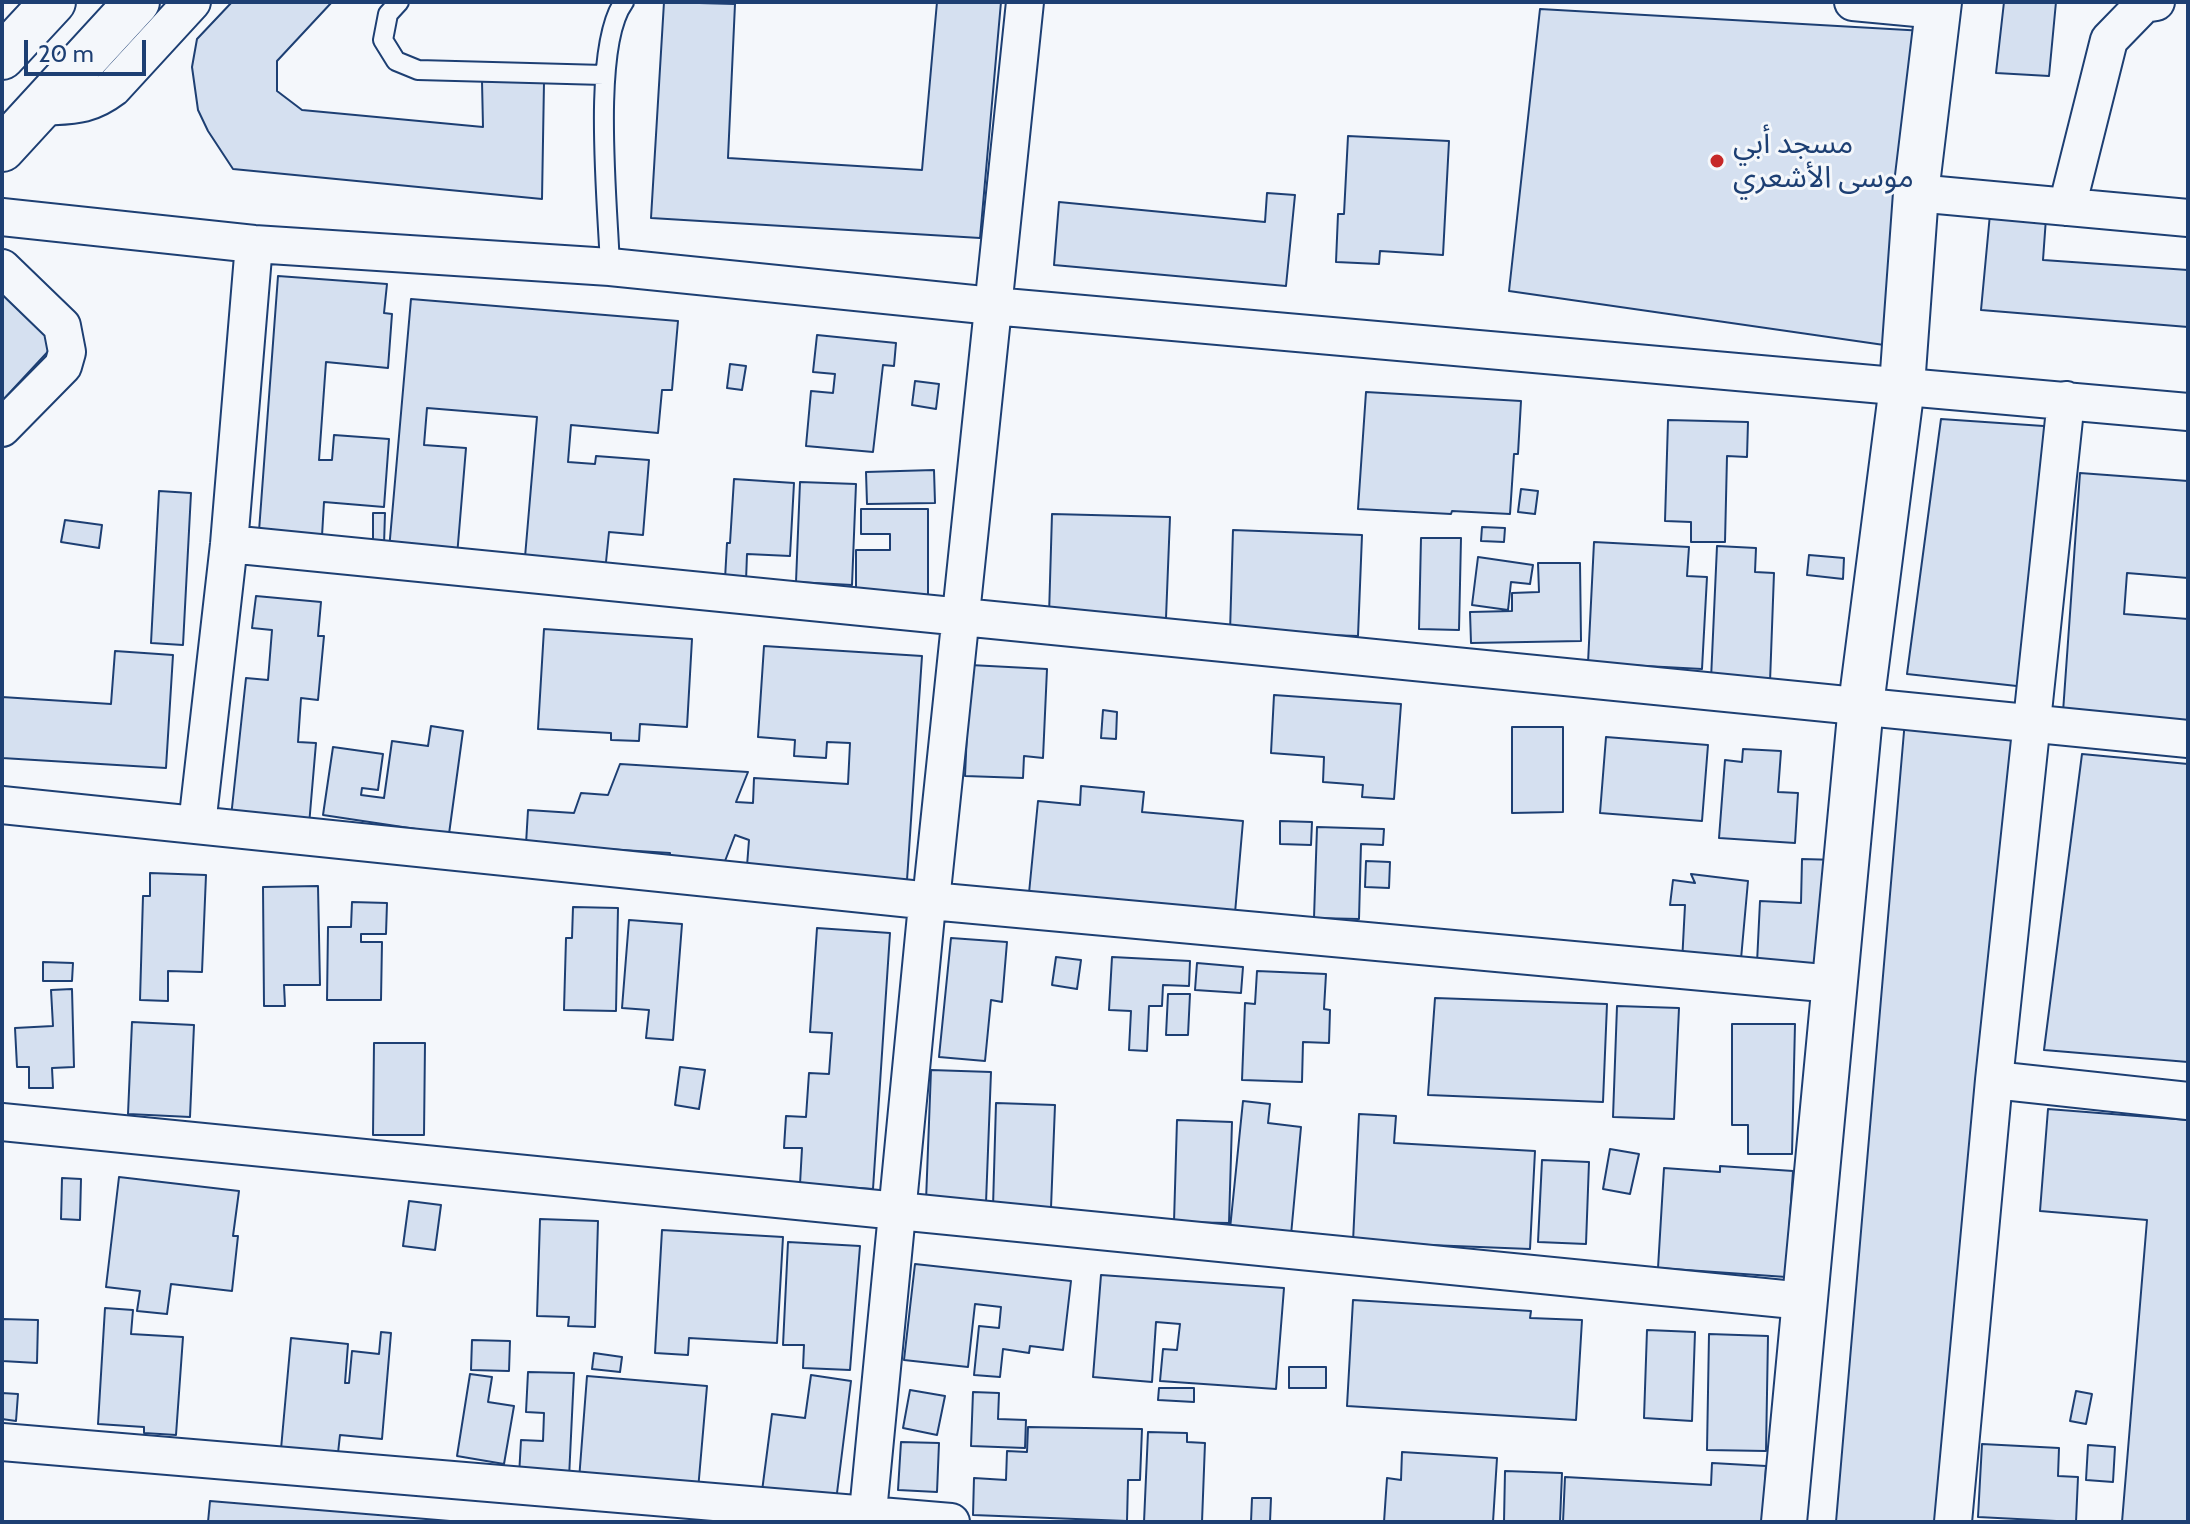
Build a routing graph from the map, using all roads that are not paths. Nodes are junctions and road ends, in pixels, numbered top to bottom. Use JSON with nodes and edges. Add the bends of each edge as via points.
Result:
{"nodes":[{"id":1,"x":53,"y":2,"type":"edge"},
{"id":2,"x":137,"y":2,"type":"edge"},
{"id":3,"x":192,"y":2,"type":"edge"},
{"id":4,"x":399,"y":2,"type":"edge"},
{"id":5,"x":624,"y":2,"type":"edge"},
{"id":6,"x":1025,"y":2,"type":"edge"},
{"id":7,"x":1853,"y":2,"type":"edge"},
{"id":8,"x":2156,"y":2,"type":"edge"},
{"id":9,"x":1938,"y":6,"type":"edge"},
{"id":10,"x":2,"y":57,"type":"edge"},
{"id":11,"x":604,"y":75,"type":"junction"},
{"id":12,"x":42,"y":107,"type":"junction"},
{"id":13,"x":2,"y":149,"type":"edge"},
{"id":14,"x":1916,"y":193,"type":"junction"},
{"id":15,"x":2067,"y":207,"type":"junction"},
{"id":16,"x":2,"y":217,"type":"edge"},
{"id":17,"x":2188,"y":218,"type":"edge"},
{"id":18,"x":254,"y":244,"type":"junction"},
{"id":19,"x":610,"y":267,"type":"junction"},
{"id":20,"x":2,"y":268,"type":"edge"},
{"id":21,"x":993,"y":306,"type":"junction"},
{"id":22,"x":1902,"y":386,"type":"junction"},
{"id":23,"x":2066,"y":400,"type":"junction"},
{"id":24,"x":2188,"y":412,"type":"edge"},
{"id":25,"x":2,"y":428,"type":"edge"},
{"id":26,"x":229,"y":544,"type":"junction"},
{"id":27,"x":960,"y":618,"type":"junction"},
{"id":28,"x":1861,"y":705,"type":"junction"},
{"id":29,"x":2033,"y":725,"type":"junction"},
{"id":30,"x":2188,"y":739,"type":"edge"},
{"id":31,"x":2,"y":805,"type":"edge"},
{"id":32,"x":197,"y":825,"type":"junction"},
{"id":33,"x":931,"y":901,"type":"junction"},
{"id":34,"x":1834,"y":984,"type":"junction"},
{"id":35,"x":1994,"y":1080,"type":"junction"},
{"id":36,"x":2188,"y":1101,"type":"edge"},
{"id":37,"x":2,"y":1122,"type":"edge"},
{"id":38,"x":897,"y":1209,"type":"junction"},
{"id":39,"x":1804,"y":1301,"type":"junction"},
{"id":40,"x":2,"y":1442,"type":"edge"},
{"id":41,"x":868,"y":1518,"type":"edge"},
{"id":42,"x":951,"y":1522,"type":"edge"},
{"id":43,"x":1784,"y":1522,"type":"edge"},
{"id":44,"x":1953,"y":1522,"type":"edge"}],
"edges":[{"from":1,"to":10,"type":"street"},
{"from":2,"to":12,"type":"street"},
{"from":3,"to":12,"type":"street","via":[[98,100]]},
{"from":4,"to":11,"type":"lane","via":[[388,14],[383,40],[396,61],[418,70]]},
{"from":5,"to":11,"type":"lane","via":[[615,14]]},
{"from":6,"to":21,"type":"street"},
{"from":7,"to":9,"type":"street"},
{"from":8,"to":15,"type":"street","via":[[2144,4],[2109,40]]},
{"from":9,"to":14,"type":"street"},
{"from":11,"to":19,"type":"lane"},
{"from":12,"to":13,"type":"street"},
{"from":14,"to":15,"type":"street"},
{"from":14,"to":22,"type":"street"},
{"from":15,"to":17,"type":"street"},
{"from":16,"to":18,"type":"street"},
{"from":18,"to":19,"type":"street"},
{"from":18,"to":26,"type":"street"},
{"from":19,"to":21,"type":"street"},
{"from":20,"to":25,"type":"street","via":[[62,326],[67,352],[63,366]]},
{"from":21,"to":22,"type":"street"},
{"from":21,"to":27,"type":"street"},
{"from":22,"to":23,"type":"street"},
{"from":22,"to":28,"type":"street"},
{"from":23,"to":24,"type":"street"},
{"from":23,"to":29,"type":"street"},
{"from":26,"to":27,"type":"street"},
{"from":26,"to":32,"type":"street"},
{"from":27,"to":28,"type":"street"},
{"from":27,"to":33,"type":"street"},
{"from":28,"to":29,"type":"street"},
{"from":28,"to":34,"type":"street"},
{"from":29,"to":30,"type":"street"},
{"from":29,"to":35,"type":"street"},
{"from":31,"to":32,"type":"street"},
{"from":32,"to":33,"type":"street"},
{"from":33,"to":34,"type":"street"},
{"from":33,"to":38,"type":"street"},
{"from":34,"to":39,"type":"street"},
{"from":35,"to":36,"type":"street"},
{"from":35,"to":44,"type":"street"},
{"from":37,"to":38,"type":"street"},
{"from":38,"to":39,"type":"street"},
{"from":38,"to":41,"type":"street"},
{"from":39,"to":43,"type":"street"},
{"from":40,"to":41,"type":"street"},
{"from":41,"to":42,"type":"street"}]}
